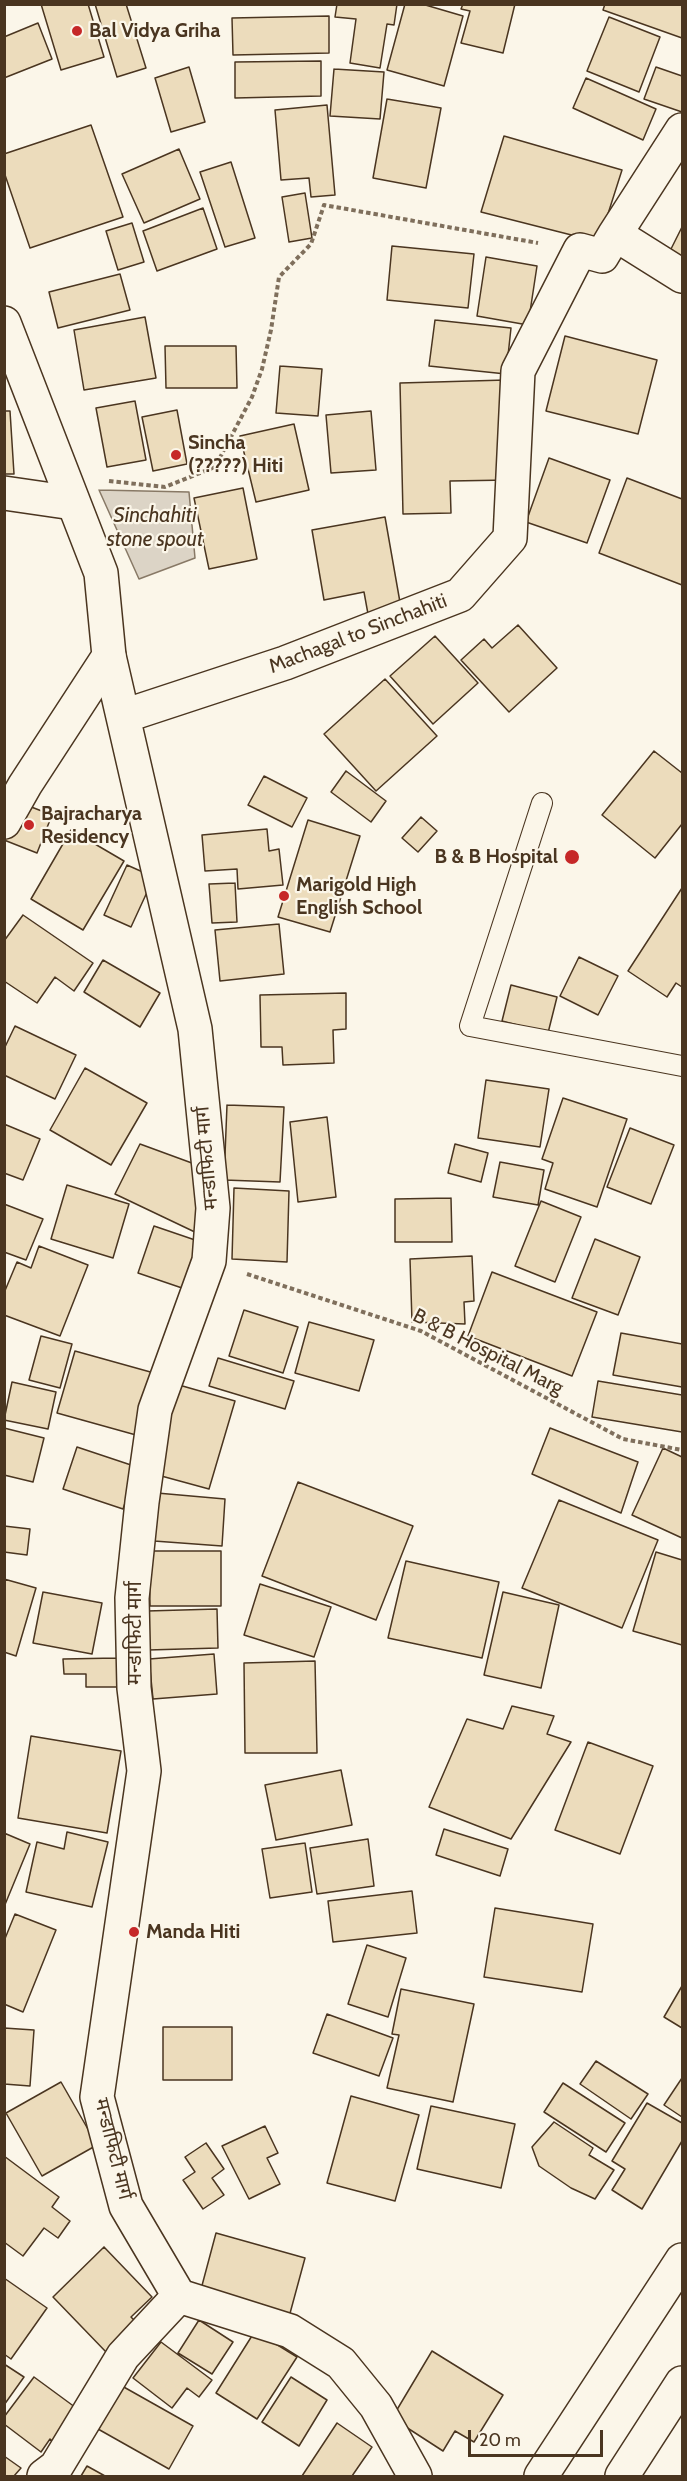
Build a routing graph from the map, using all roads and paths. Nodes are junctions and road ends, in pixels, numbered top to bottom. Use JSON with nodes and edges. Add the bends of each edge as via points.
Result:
{"nodes":[{"id":1,"x":682,"y":130,"type":"edge"},
{"id":2,"x":615,"y":234,"type":"junction"},
{"id":3,"x":580,"y":250,"type":"junction"},
{"id":4,"x":682,"y":276,"type":"edge"},
{"id":5,"x":4,"y":323,"type":"edge"},
{"id":6,"x":4,"y":493,"type":"edge"},
{"id":7,"x":74,"y":503,"type":"junction"},
{"id":8,"x":109,"y":656,"type":"junction"},
{"id":9,"x":124,"y":716,"type":"junction"},
{"id":10,"x":542,"y":803,"type":"dead end"},
{"id":11,"x":4,"y":822,"type":"edge"},
{"id":12,"x":682,"y":1066,"type":"edge"},
{"id":13,"x":209,"y":1261,"type":"junction"},
{"id":14,"x":682,"y":1450,"type":"edge"},
{"id":15,"x":682,"y":2260,"type":"edge"},
{"id":16,"x":179,"y":2296,"type":"junction"},
{"id":17,"x":682,"y":2383,"type":"edge"},
{"id":18,"x":44,"y":2476,"type":"edge"},
{"id":19,"x":415,"y":2476,"type":"edge"},
{"id":20,"x":541,"y":2476,"type":"edge"},
{"id":21,"x":622,"y":2476,"type":"edge"}],
"edges":[{"from":1,"to":2,"type":"main road"},
{"from":2,"to":3,"type":"main road","via":[[602,256]]},
{"from":2,"to":4,"type":"main road"},
{"from":3,"to":7,"type":"path","via":[[324,205],[311,244],[279,277],[262,369],[252,397],[215,467],[165,487],[108,481]]},
{"from":3,"to":9,"type":"main road","name":"Machagal to Sinchahiti","via":[[518,371],[510,538],[460,595],[285,663]]},
{"from":5,"to":7,"type":"main road","name":"मन्डाफिटी मार्ग"},
{"from":6,"to":7,"type":"main road"},
{"from":7,"to":8,"type":"main road","name":"मन्डाफिटी मार्ग","via":[[101,573]]},
{"from":8,"to":9,"type":"main road","name":"मन्डाफिटी मार्ग"},
{"from":8,"to":11,"type":"main road"},
{"from":9,"to":13,"type":"main road","name":"मन्डाफिटी मार्ग","via":[[195,1029],[213,1208]]},
{"from":10,"to":12,"type":"lane","via":[[470,1026]]},
{"from":13,"to":14,"type":"path","name":"B & B Hospital Marg","via":[[421,1331],[623,1439]]},
{"from":13,"to":16,"type":"main road","name":"मन्डाफिटी मार्ग","via":[[155,1410],[142,1502],[132,1598],[134,1688],[144,1771],[97,2097],[126,2206]]},
{"from":15,"to":20,"type":"main road"},
{"from":16,"to":18,"type":"main road","via":[[123,2356],[56,2466]]},
{"from":16,"to":19,"type":"main road","via":[[290,2331],[341,2363],[376,2406]]},
{"from":17,"to":21,"type":"main road"}]}
